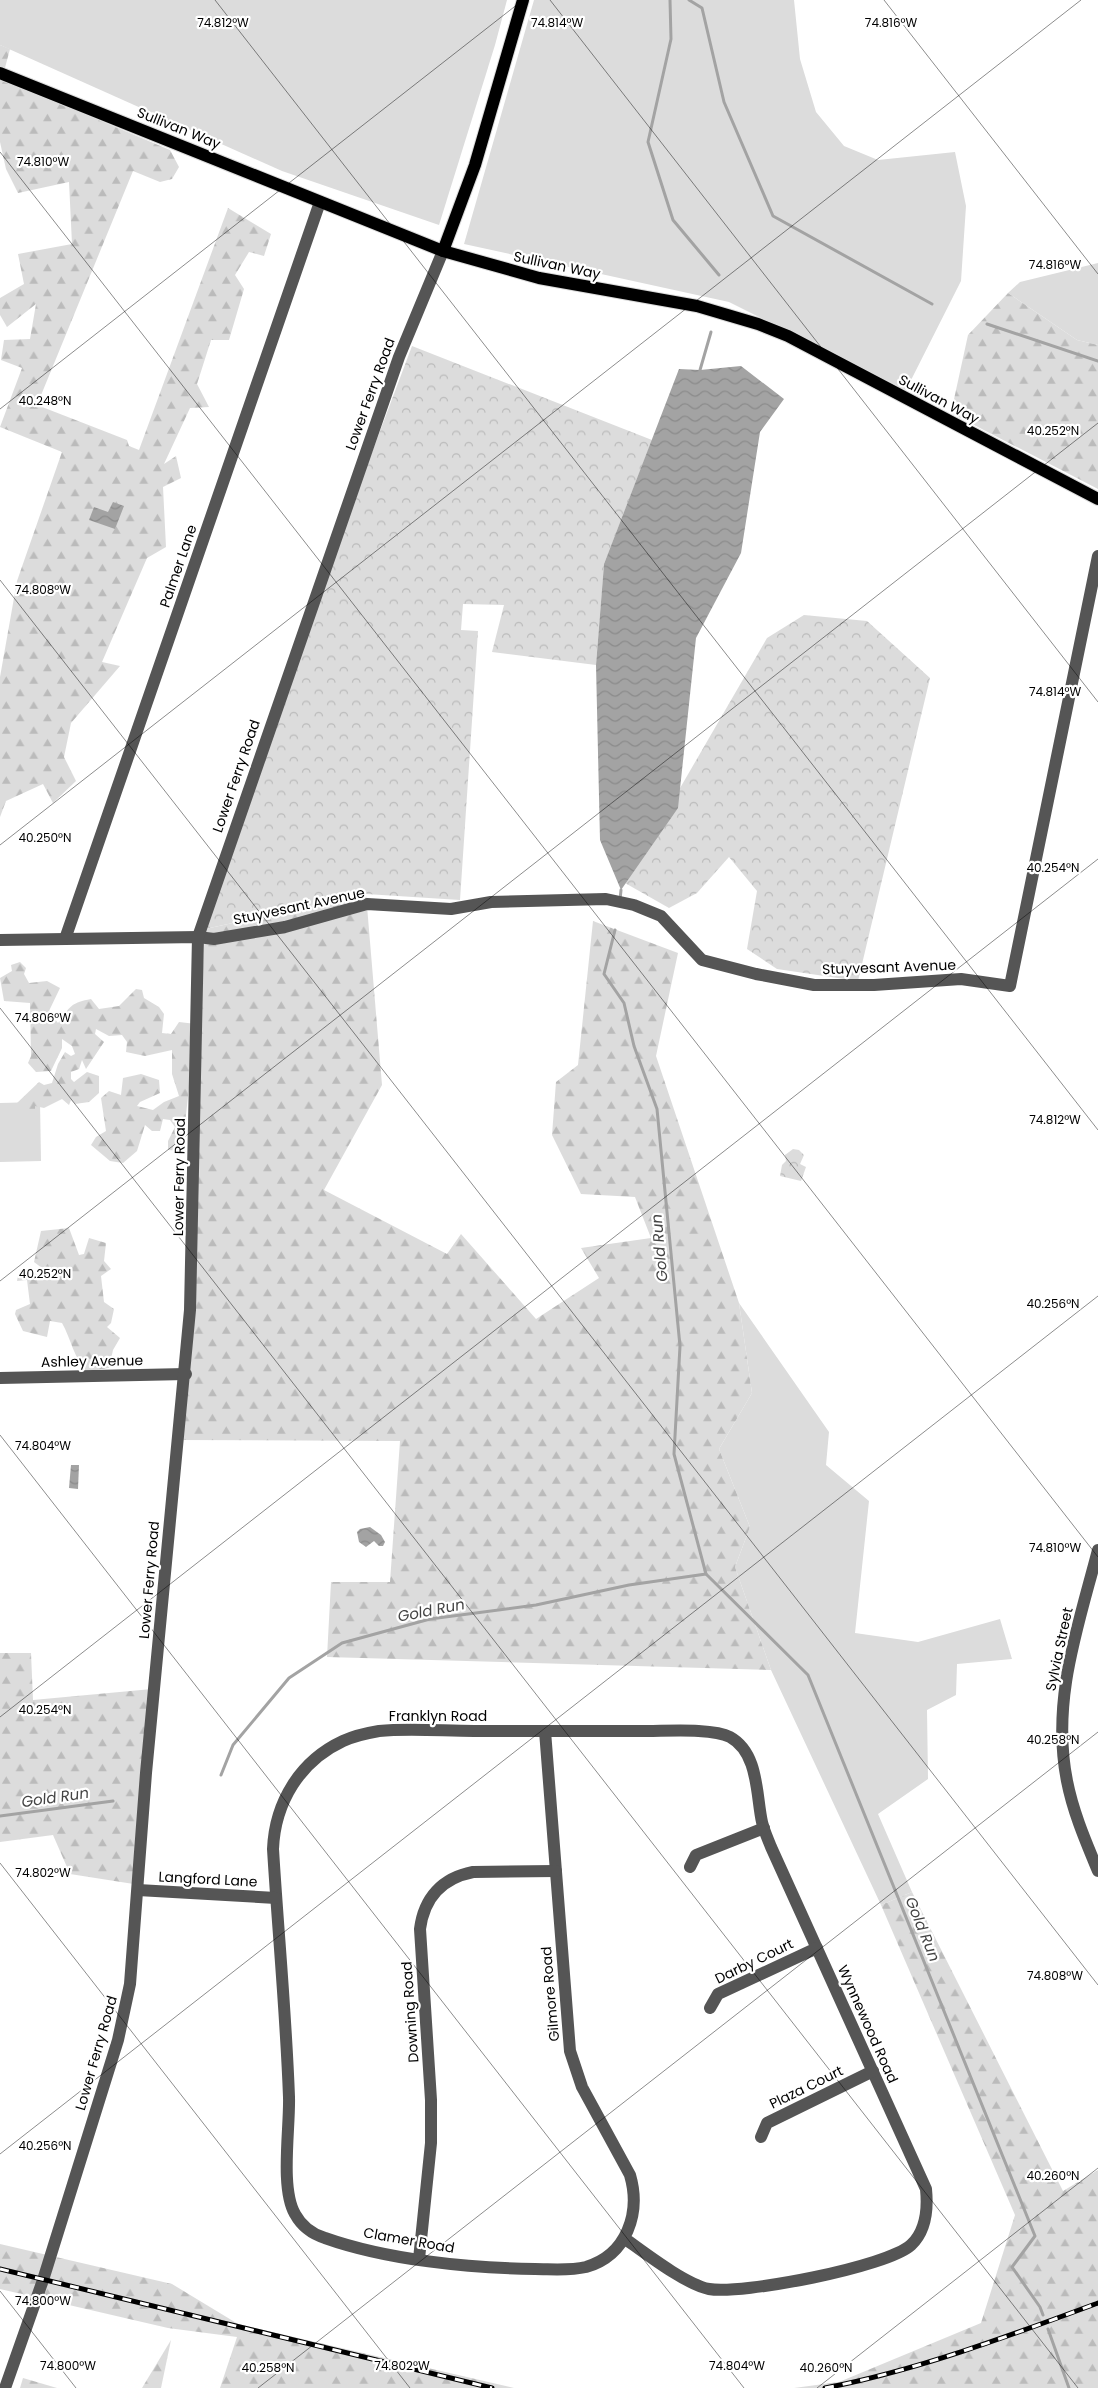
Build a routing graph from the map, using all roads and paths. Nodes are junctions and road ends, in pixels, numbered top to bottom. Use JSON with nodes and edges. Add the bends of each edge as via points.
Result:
{"nodes":[{"id":1,"x":523,"y":0,"type":"edge"},
{"id":2,"x":0,"y":73,"type":"edge"},
{"id":3,"x":320,"y":202,"type":"junction"},
{"id":4,"x":443,"y":250,"type":"junction"},
{"id":5,"x":1098,"y":499,"type":"edge"},
{"id":6,"x":1098,"y":556,"type":"edge"},
{"id":7,"x":198,"y":937,"type":"junction"},
{"id":8,"x":65,"y":939,"type":"junction"},
{"id":9,"x":0,"y":940,"type":"edge"},
{"id":10,"x":186,"y":1374,"type":"junction"},
{"id":11,"x":0,"y":1378,"type":"edge"},
{"id":12,"x":1098,"y":1550,"type":"edge"},
{"id":13,"x":545,"y":1731,"type":"junction"},
{"id":14,"x":719,"y":1734,"type":"joint"},
{"id":15,"x":764,"y":1828,"type":"junction"},
{"id":16,"x":690,"y":1867,"type":"dead end"},
{"id":17,"x":556,"y":1871,"type":"junction"},
{"id":18,"x":1098,"y":1871,"type":"edge"},
{"id":19,"x":138,"y":1890,"type":"junction"},
{"id":20,"x":276,"y":1898,"type":"junction"},
{"id":21,"x":817,"y":1948,"type":"junction"},
{"id":22,"x":710,"y":2008,"type":"dead end"},
{"id":23,"x":873,"y":2071,"type":"junction"},
{"id":24,"x":761,"y":2137,"type":"dead end"},
{"id":25,"x":624,"y":2238,"type":"junction"},
{"id":26,"x":419,"y":2260,"type":"junction"},
{"id":27,"x":5,"y":2388,"type":"edge"}],
"edges":[{"from":1,"to":4,"type":"main road","name":"Lower Ferry Road","via":[[475,165]]},
{"from":2,"to":3,"type":"main road","name":"Sullivan Way"},
{"from":3,"to":4,"type":"main road","name":"Sullivan Way"},
{"from":3,"to":8,"type":"street","name":"Palmer Lane"},
{"from":4,"to":5,"type":"main road","name":"Sullivan Way","via":[[539,278],[697,306],[758,324],[788,336]]},
{"from":4,"to":7,"type":"street","name":"Lower Ferry Road","via":[[399,357]]},
{"from":6,"to":7,"type":"street","name":"Stuyvesant Avenue","via":[[1010,986],[961,979],[814,985],[756,974],[702,960],[661,916],[606,898],[491,902],[451,909],[367,904],[285,927],[214,939]]},
{"from":7,"to":8,"type":"street","name":"Stuyvesant Avenue"},
{"from":7,"to":10,"type":"street","name":"Lower Ferry Road","via":[[192,1254]]},
{"from":8,"to":9,"type":"street","name":"Stuyvesant Avenue"},
{"from":10,"to":11,"type":"street","name":"Ashley Avenue"},
{"from":10,"to":19,"type":"street","name":"Lower Ferry Road","via":[[148,1754]]},
{"from":12,"to":18,"type":"street","name":"Sylvia Street","via":[[1068,1662],[1062,1727],[1067,1782]]},
{"from":13,"to":14,"type":"street","name":"Franklyn Road"},
{"from":13,"to":17,"type":"street","name":"Gilmore Road"},
{"from":13,"to":20,"type":"street","name":"Franklyn Road","via":[[380,1731],[362,1734],[328,1750],[301,1773],[279,1812],[273,1849]]},
{"from":14,"to":15,"type":"street","name":"Wynnewood Road","via":[[729,1736],[740,1745],[753,1768]]},
{"from":15,"to":16,"type":"street","via":[[696,1856]]},
{"from":15,"to":21,"type":"street","name":"Wynnewood Road"},
{"from":17,"to":25,"type":"street","name":"Gilmore Road","via":[[570,2051],[582,2087],[634,2188],[634,2214]]},
{"from":17,"to":26,"type":"street","name":"Downing Road","via":[[462,1874],[450,1879],[433,1894],[422,1916],[420,1929],[431,2143]]},
{"from":19,"to":20,"type":"street","name":"Langford Lane"},
{"from":19,"to":27,"type":"street","name":"Lower Ferry Road","via":[[130,1984],[118,2040],[43,2280]]},
{"from":20,"to":26,"type":"street","name":"Clamer Road","via":[[288,2096],[286,2179],[289,2203],[303,2225],[324,2238]]},
{"from":21,"to":22,"type":"street","name":"Darby Court","via":[[718,1994]]},
{"from":21,"to":23,"type":"street","name":"Wynnewood Road"},
{"from":23,"to":24,"type":"street","name":"Plaza Court","via":[[767,2122]]},
{"from":23,"to":25,"type":"street","name":"Wynnewood Road","via":[[926,2189],[927,2212],[920,2234],[904,2251],[894,2257],[819,2276],[734,2290],[706,2288],[681,2277]]},
{"from":25,"to":26,"type":"street","name":"Clamer Road","via":[[598,2262],[572,2269],[507,2269]]}]}
